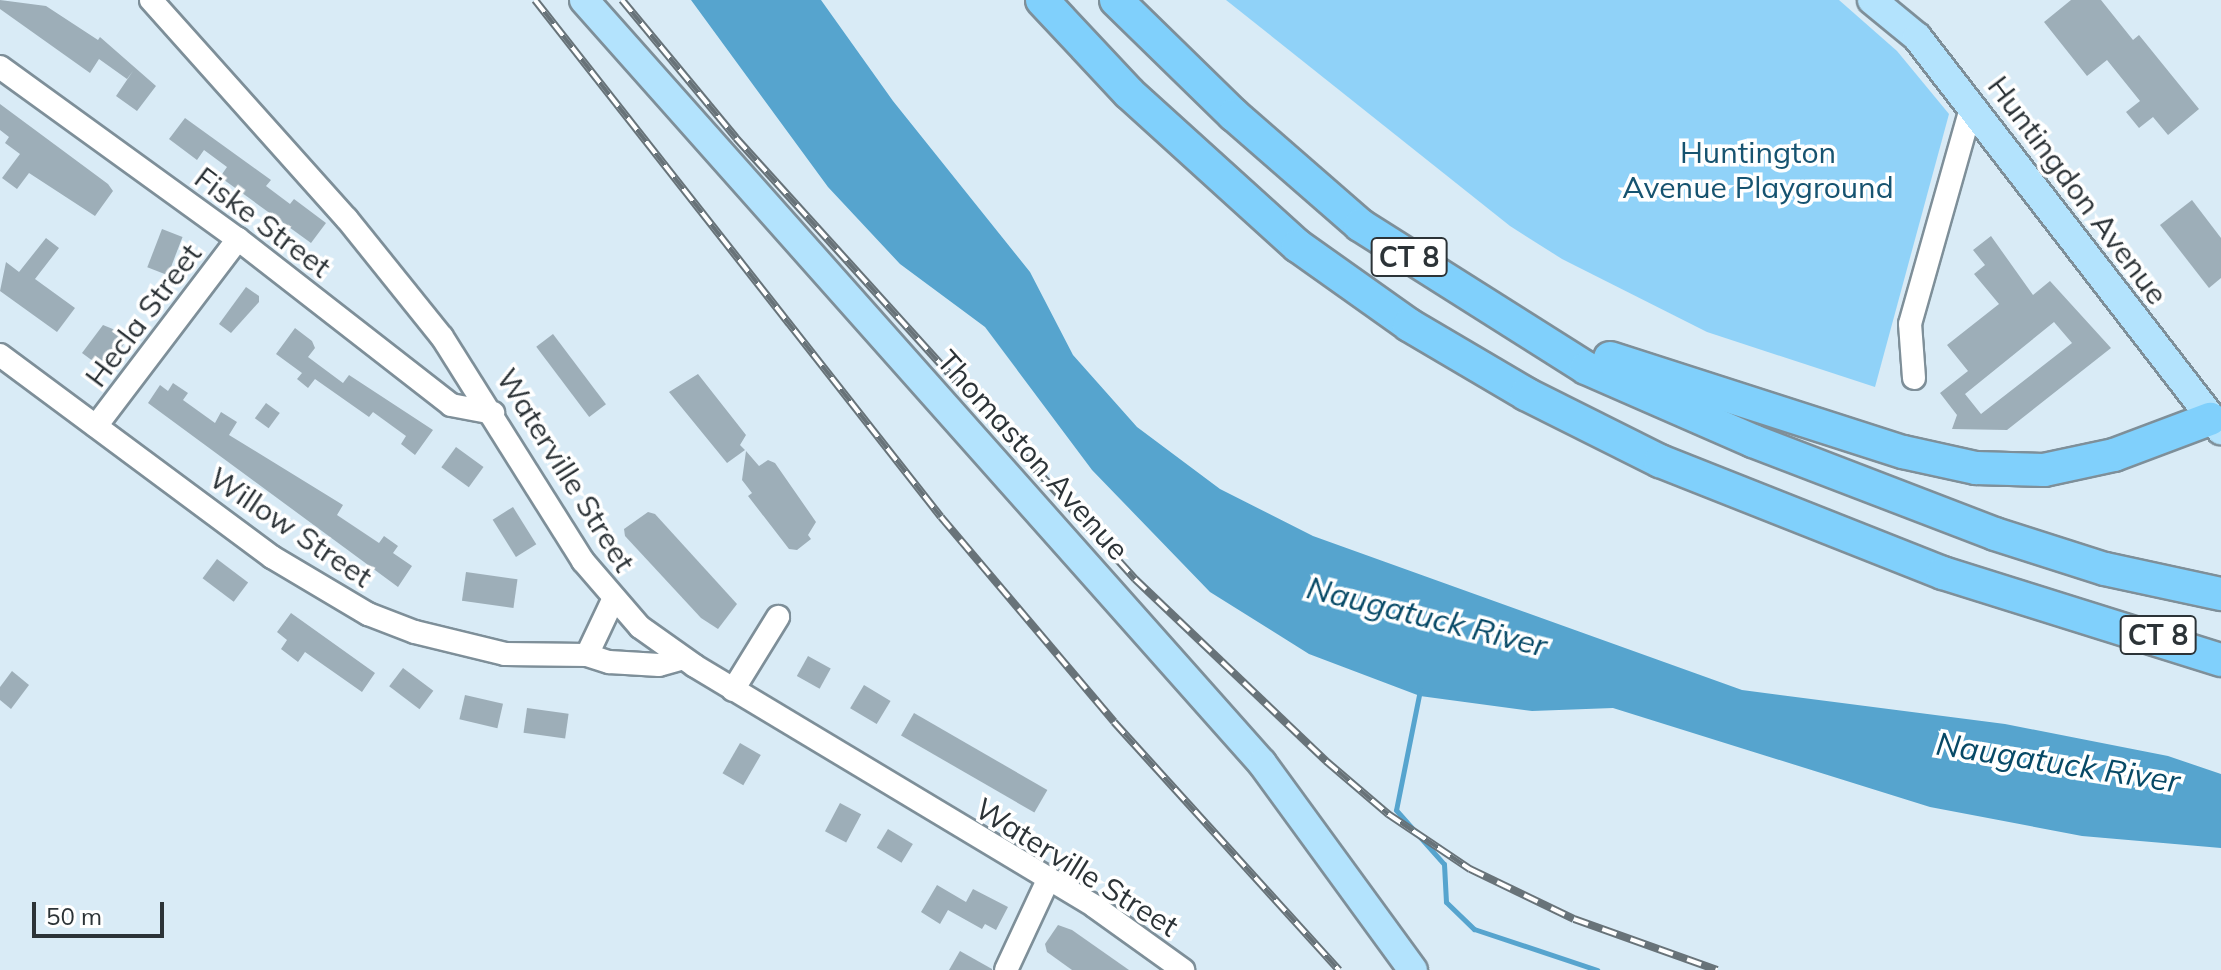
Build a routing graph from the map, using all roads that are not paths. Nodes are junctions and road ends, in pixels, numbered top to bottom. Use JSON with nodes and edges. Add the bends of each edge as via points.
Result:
{"nodes":[{"id":1,"x":151,"y":0,"type":"edge"},
{"id":2,"x":584,"y":0,"type":"edge"},
{"id":3,"x":1042,"y":0,"type":"edge"},
{"id":4,"x":1116,"y":0,"type":"edge"},
{"id":5,"x":1872,"y":0,"type":"edge"},
{"id":6,"x":0,"y":67,"type":"edge"},
{"id":7,"x":1972,"y":105,"type":"junction"},
{"id":8,"x":1234,"y":115,"type":"junction"},
{"id":9,"x":238,"y":239,"type":"junction"},
{"id":10,"x":0,"y":355,"type":"edge"},
{"id":11,"x":1914,"y":378,"type":"dead end"},
{"id":12,"x":493,"y":413,"type":"junction"},
{"id":13,"x":2216,"y":424,"type":"edge"},
{"id":14,"x":96,"y":426,"type":"junction"},
{"id":15,"x":2221,"y":594,"type":"edge"},
{"id":16,"x":613,"y":600,"type":"junction"},
{"id":17,"x":778,"y":617,"type":"dead end"},
{"id":18,"x":2095,"y":621,"type":"junction"},
{"id":19,"x":2221,"y":649,"type":"edge"},
{"id":20,"x":587,"y":655,"type":"junction"},
{"id":21,"x":683,"y":658,"type":"junction"},
{"id":22,"x":2221,"y":660,"type":"edge"},
{"id":23,"x":733,"y":690,"type":"junction"},
{"id":24,"x":1048,"y":880,"type":"junction"},
{"id":25,"x":1006,"y":970,"type":"edge"},
{"id":26,"x":1183,"y":970,"type":"edge"},
{"id":27,"x":1413,"y":970,"type":"edge"}],
"edges":[{"from":1,"to":12,"type":"street","name":"Waterville Street","via":[[347,219],[455,354]]},
{"from":2,"to":27,"type":"main road","name":"Thomaston Avenue","via":[[1262,763]]},
{"from":3,"to":18,"type":"highway","number":"CT 8","via":[[1129,93],[1298,246],[1461,355],[1660,461],[1943,573]]},
{"from":4,"to":8,"type":"highway","number":"CT 8"},
{"from":5,"to":7,"type":"main road","name":"Huntingdon Avenue","via":[[1917,37]]},
{"from":6,"to":9,"type":"street","name":"Fiske Street"},
{"from":7,"to":11,"type":"street","via":[[1910,324]]},
{"from":7,"to":13,"type":"main road","name":"Huntingdon Avenue"},
{"from":8,"to":13,"type":"highway","via":[[1368,214],[1477,283],[1607,356],[1714,394],[1903,452],[1976,468],[2044,470]]},
{"from":8,"to":15,"type":"highway","number":"CT 8","via":[[1360,225],[1586,368],[1753,441],[1995,534],[2105,569]]},
{"from":9,"to":12,"type":"street","name":"Fiske Street","via":[[451,405]]},
{"from":9,"to":14,"type":"street","name":"Hecla Street"},
{"from":10,"to":14,"type":"street","name":"Willow Street"},
{"from":12,"to":16,"type":"street","name":"Waterville Street","via":[[576,550]]},
{"from":14,"to":20,"type":"street","name":"Willow Street","via":[[272,557],[368,614],[415,632],[505,654]]},
{"from":16,"to":20,"type":"street"},
{"from":16,"to":21,"type":"street","name":"Waterville Street"},
{"from":17,"to":23,"type":"street"},
{"from":18,"to":19,"type":"highway","number":"CT 8"},
{"from":18,"to":22,"type":"highway"},
{"from":20,"to":21,"type":"street","name":"Willow Street","via":[[659,665]]},
{"from":21,"to":23,"type":"street","name":"Waterville Street"},
{"from":23,"to":24,"type":"street","name":"Waterville Street"},
{"from":24,"to":25,"type":"street"},
{"from":24,"to":26,"type":"street","name":"Waterville Street"}]}
